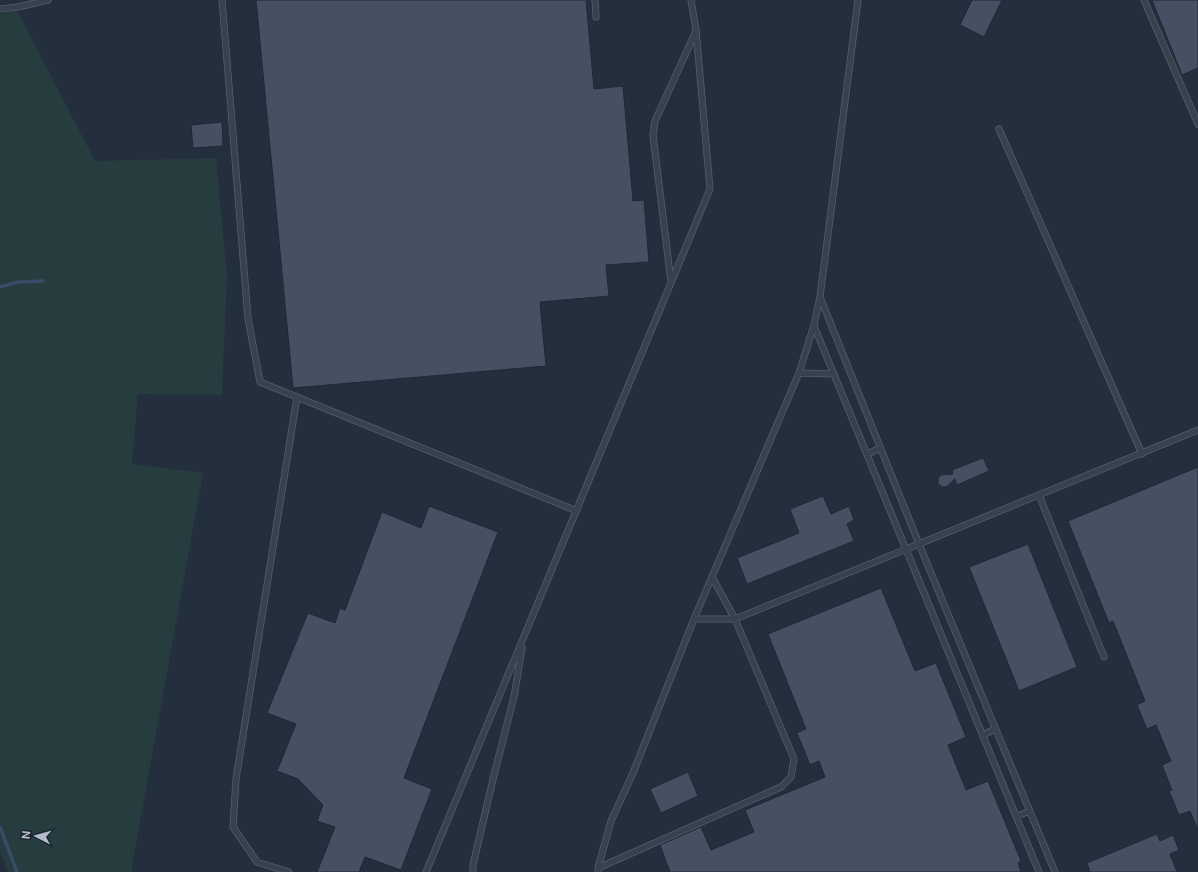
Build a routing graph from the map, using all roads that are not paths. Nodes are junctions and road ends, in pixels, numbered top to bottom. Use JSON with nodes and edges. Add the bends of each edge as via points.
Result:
{"nodes":[{"id":1,"x":48,"y":0,"type":"edge"},
{"id":2,"x":222,"y":0,"type":"edge"},
{"id":3,"x":595,"y":0,"type":"edge"},
{"id":4,"x":691,"y":0,"type":"edge"},
{"id":5,"x":858,"y":0,"type":"edge"},
{"id":6,"x":1144,"y":0,"type":"edge"},
{"id":7,"x":0,"y":9,"type":"edge"},
{"id":8,"x":596,"y":17,"type":"dead end"},
{"id":9,"x":696,"y":30,"type":"junction"},
{"id":10,"x":1198,"y":124,"type":"edge"},
{"id":11,"x":999,"y":129,"type":"dead end"},
{"id":12,"x":671,"y":282,"type":"junction"},
{"id":13,"x":820,"y":296,"type":"junction"},
{"id":14,"x":814,"y":325,"type":"junction"},
{"id":15,"x":799,"y":373,"type":"junction"},
{"id":16,"x":834,"y":374,"type":"junction"},
{"id":17,"x":297,"y":397,"type":"junction"},
{"id":18,"x":1198,"y":430,"type":"edge"},
{"id":19,"x":880,"y":448,"type":"junction"},
{"id":20,"x":868,"y":454,"type":"junction"},
{"id":21,"x":1142,"y":454,"type":"junction"},
{"id":22,"x":1039,"y":496,"type":"junction"},
{"id":23,"x":577,"y":511,"type":"junction"},
{"id":24,"x":919,"y":544,"type":"junction"},
{"id":25,"x":907,"y":550,"type":"junction"},
{"id":26,"x":712,"y":577,"type":"junction"},
{"id":27,"x":694,"y":619,"type":"junction"},
{"id":28,"x":735,"y":619,"type":"junction"},
{"id":29,"x":524,"y":638,"type":"junction"},
{"id":30,"x":1104,"y":657,"type":"dead end"},
{"id":31,"x":995,"y":729,"type":"junction"},
{"id":32,"x":983,"y":735,"type":"junction"},
{"id":33,"x":1030,"y":811,"type":"junction"},
{"id":34,"x":1017,"y":816,"type":"junction"},
{"id":35,"x":598,"y":870,"type":"edge"},
{"id":36,"x":289,"y":872,"type":"edge"},
{"id":37,"x":426,"y":872,"type":"edge"},
{"id":38,"x":473,"y":872,"type":"edge"},
{"id":39,"x":1039,"y":872,"type":"edge"},
{"id":40,"x":1055,"y":872,"type":"edge"}],
"edges":[{"from":1,"to":7,"type":"lane"},
{"from":2,"to":17,"type":"lane","via":[[248,318],[260,382]]},
{"from":3,"to":8,"type":"lane"},
{"from":4,"to":9,"type":"lane"},
{"from":5,"to":13,"type":"lane"},
{"from":6,"to":10,"type":"lane"},
{"from":9,"to":12,"type":"lane","via":[[710,189]]},
{"from":9,"to":12,"type":"lane","via":[[655,121],[653,135]]},
{"from":11,"to":21,"type":"lane"},
{"from":12,"to":23,"type":"lane"},
{"from":13,"to":14,"type":"lane"},
{"from":13,"to":19,"type":"lane"},
{"from":14,"to":15,"type":"lane"},
{"from":14,"to":16,"type":"lane"},
{"from":15,"to":16,"type":"lane"},
{"from":15,"to":26,"type":"lane"},
{"from":16,"to":20,"type":"lane"},
{"from":17,"to":23,"type":"lane"},
{"from":17,"to":36,"type":"lane","via":[[236,779],[233,827],[257,862]]},
{"from":18,"to":21,"type":"lane"},
{"from":19,"to":20,"type":"lane"},
{"from":19,"to":24,"type":"lane"},
{"from":20,"to":25,"type":"lane"},
{"from":21,"to":22,"type":"lane"},
{"from":22,"to":24,"type":"lane"},
{"from":22,"to":30,"type":"lane"},
{"from":23,"to":29,"type":"lane"},
{"from":24,"to":25,"type":"lane"},
{"from":24,"to":31,"type":"lane"},
{"from":25,"to":28,"type":"lane"},
{"from":25,"to":32,"type":"lane"},
{"from":26,"to":27,"type":"lane"},
{"from":26,"to":28,"type":"lane"},
{"from":27,"to":28,"type":"lane"},
{"from":27,"to":35,"type":"lane","via":[[633,773],[611,821]]},
{"from":28,"to":35,"type":"lane","via":[[794,759],[791,777],[781,787]]},
{"from":29,"to":37,"type":"lane"},
{"from":29,"to":38,"type":"lane","via":[[514,697]]},
{"from":31,"to":32,"type":"lane"},
{"from":31,"to":33,"type":"lane"},
{"from":32,"to":34,"type":"lane"},
{"from":33,"to":34,"type":"lane"},
{"from":33,"to":40,"type":"lane"},
{"from":34,"to":39,"type":"lane"}]}
